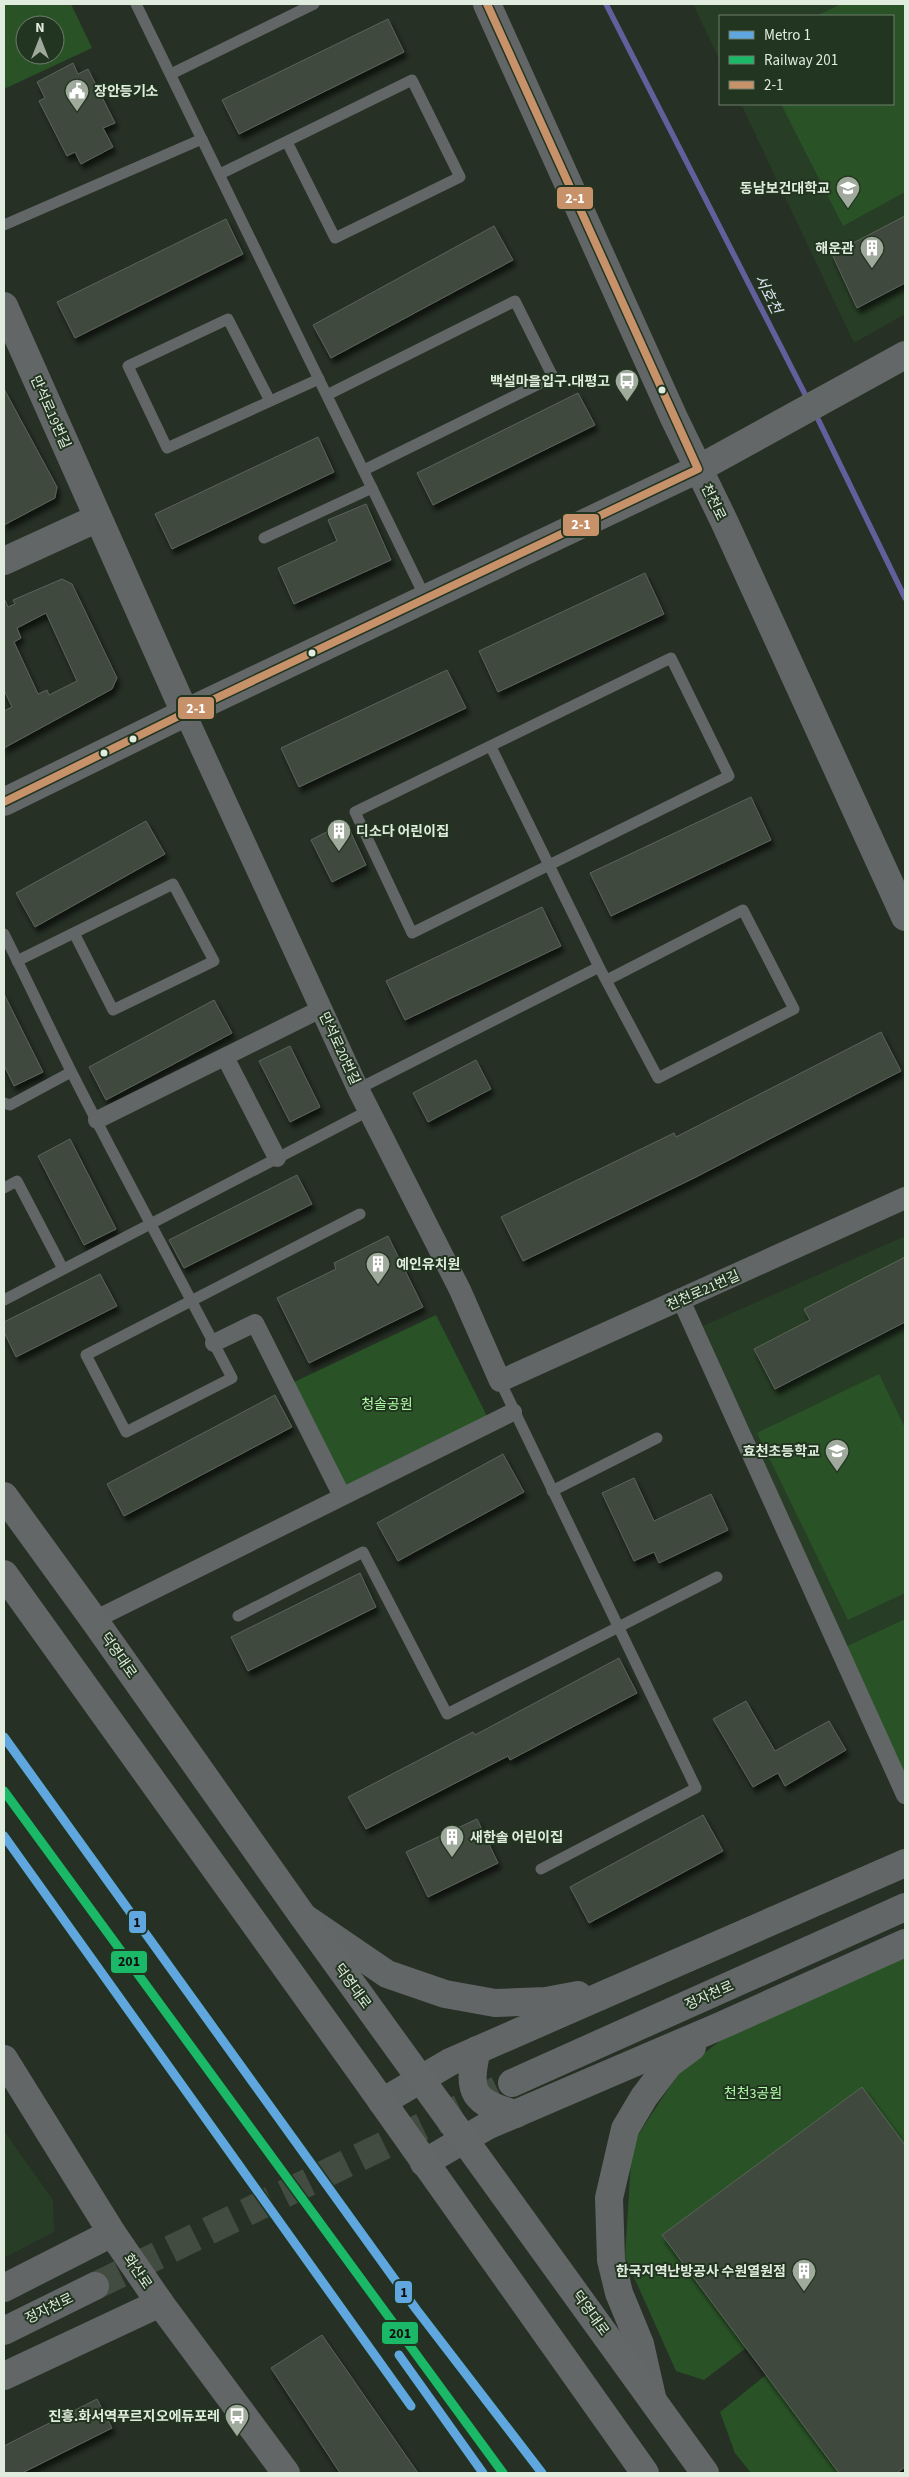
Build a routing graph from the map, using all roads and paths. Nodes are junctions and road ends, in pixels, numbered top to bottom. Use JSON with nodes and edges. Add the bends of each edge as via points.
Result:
{"nodes":[{"id":1,"x":136,"y":4,"type":"edge"},
{"id":2,"x":314,"y":4,"type":"edge"},
{"id":3,"x":487,"y":4,"type":"edge"},
{"id":4,"x":171,"y":74,"type":"junction"},
{"id":5,"x":202,"y":139,"type":"junction"},
{"id":6,"x":287,"y":142,"type":"junction"},
{"id":7,"x":220,"y":174,"type":"junction"},
{"id":8,"x":4,"y":225,"type":"edge"},
{"id":9,"x":4,"y":306,"type":"edge"},
{"id":10,"x":905,"y":355,"type":"edge"},
{"id":11,"x":319,"y":378,"type":"junction"},
{"id":12,"x":327,"y":394,"type":"junction"},
{"id":13,"x":270,"y":401,"type":"junction"},
{"id":14,"x":698,"y":469,"type":"junction"},
{"id":15,"x":364,"y":470,"type":"junction"},
{"id":16,"x":372,"y":488,"type":"junction"},
{"id":17,"x":98,"y":518,"type":"junction"},
{"id":18,"x":264,"y":538,"type":"dead end"},
{"id":19,"x":4,"y":561,"type":"edge"},
{"id":20,"x":426,"y":598,"type":"junction"},
{"id":21,"x":185,"y":713,"type":"junction"},
{"id":22,"x":491,"y":747,"type":"junction"},
{"id":23,"x":4,"y":802,"type":"edge"},
{"id":24,"x":549,"y":865,"type":"junction"},
{"id":25,"x":905,"y":917,"type":"edge"},
{"id":26,"x":74,"y":933,"type":"junction"},
{"id":27,"x":4,"y":934,"type":"edge"},
{"id":28,"x":17,"y":961,"type":"junction"},
{"id":29,"x":599,"y":967,"type":"junction"},
{"id":30,"x":607,"y":980,"type":"junction"},
{"id":31,"x":321,"y":1008,"type":"junction"},
{"id":32,"x":224,"y":1057,"type":"junction"},
{"id":33,"x":72,"y":1072,"type":"junction"},
{"id":34,"x":358,"y":1089,"type":"junction"},
{"id":35,"x":4,"y":1103,"type":"edge"},
{"id":36,"x":368,"y":1110,"type":"junction"},
{"id":37,"x":96,"y":1120,"type":"junction"},
{"id":38,"x":277,"y":1158,"type":"junction"},
{"id":39,"x":4,"y":1188,"type":"edge"},
{"id":40,"x":905,"y":1198,"type":"edge"},
{"id":41,"x":360,"y":1214,"type":"dead end"},
{"id":42,"x":150,"y":1224,"type":"junction"},
{"id":43,"x":63,"y":1269,"type":"junction"},
{"id":44,"x":4,"y":1300,"type":"edge"},
{"id":45,"x":681,"y":1300,"type":"junction"},
{"id":46,"x":192,"y":1301,"type":"junction"},
{"id":47,"x":214,"y":1343,"type":"junction"},
{"id":48,"x":500,"y":1381,"type":"junction"},
{"id":49,"x":513,"y":1412,"type":"junction"},
{"id":50,"x":657,"y":1438,"type":"dead end"},
{"id":51,"x":552,"y":1491,"type":"junction"},
{"id":52,"x":4,"y":1496,"type":"edge"},
{"id":53,"x":342,"y":1496,"type":"junction"},
{"id":54,"x":4,"y":1574,"type":"edge"},
{"id":55,"x":717,"y":1577,"type":"dead end"},
{"id":56,"x":238,"y":1616,"type":"dead end"},
{"id":57,"x":94,"y":1620,"type":"junction"},
{"id":58,"x":619,"y":1626,"type":"junction"},
{"id":59,"x":905,"y":1795,"type":"edge"},
{"id":60,"x":905,"y":1863,"type":"edge"},
{"id":61,"x":541,"y":1869,"type":"dead end"},
{"id":62,"x":905,"y":1907,"type":"edge"},
{"id":63,"x":302,"y":1915,"type":"junction"},
{"id":64,"x":905,"y":1943,"type":"edge"},
{"id":65,"x":628,"y":1985,"type":"junction"},
{"id":66,"x":720,"y":2026,"type":"junction"},
{"id":67,"x":477,"y":2050,"type":"junction"},
{"id":68,"x":4,"y":2059,"type":"edge"},
{"id":69,"x":420,"y":2078,"type":"junction"},
{"id":70,"x":512,"y":2083,"type":"tunnel mouth"},
{"id":71,"x":382,"y":2102,"type":"junction"},
{"id":72,"x":516,"y":2114,"type":"junction"},
{"id":73,"x":465,"y":2139,"type":"junction"},
{"id":74,"x":424,"y":2163,"type":"junction"},
{"id":75,"x":112,"y":2234,"type":"junction"},
{"id":76,"x":95,"y":2286,"type":"tunnel mouth"},
{"id":77,"x":4,"y":2288,"type":"edge"},
{"id":78,"x":160,"y":2303,"type":"junction"},
{"id":79,"x":4,"y":2331,"type":"edge"},
{"id":80,"x":4,"y":2376,"type":"edge"},
{"id":81,"x":652,"y":2397,"type":"junction"},
{"id":82,"x":286,"y":2473,"type":"edge"},
{"id":83,"x":645,"y":2473,"type":"edge"},
{"id":84,"x":705,"y":2473,"type":"edge"}],
"edges":[{"from":1,"to":4,"type":"lane"},
{"from":2,"to":4,"type":"lane"},
{"from":3,"to":14,"type":"street","name":"천천로"},
{"from":4,"to":5,"type":"lane"},
{"from":5,"to":7,"type":"lane"},
{"from":5,"to":8,"type":"lane"},
{"from":6,"to":6,"type":"lane","via":[[412,80],[460,176],[335,238]]},
{"from":6,"to":7,"type":"lane"},
{"from":7,"to":11,"type":"lane"},
{"from":9,"to":17,"type":"street","name":"만석로19번길"},
{"from":10,"to":14,"type":"main road"},
{"from":11,"to":12,"type":"lane"},
{"from":11,"to":13,"type":"lane"},
{"from":12,"to":15,"type":"lane"},
{"from":12,"to":15,"type":"lane","via":[[515,301],[553,377]]},
{"from":13,"to":13,"type":"lane","via":[[167,448],[128,366],[228,319]]},
{"from":14,"to":20,"type":"main road"},
{"from":14,"to":25,"type":"street","name":"천천로"},
{"from":15,"to":16,"type":"lane"},
{"from":16,"to":18,"type":"lane"},
{"from":16,"to":20,"type":"lane"},
{"from":17,"to":19,"type":"street"},
{"from":17,"to":21,"type":"street","name":"만석로19번길"},
{"from":20,"to":21,"type":"main road"},
{"from":21,"to":23,"type":"main road"},
{"from":21,"to":31,"type":"street","name":"만석로20번길"},
{"from":22,"to":24,"type":"lane"},
{"from":22,"to":24,"type":"lane","via":[[355,812],[412,933]]},
{"from":22,"to":24,"type":"lane","via":[[671,658],[729,776]]},
{"from":24,"to":29,"type":"lane"},
{"from":26,"to":26,"type":"lane","via":[[172,884],[214,961],[113,1010]]},
{"from":26,"to":28,"type":"lane"},
{"from":27,"to":28,"type":"lane"},
{"from":28,"to":33,"type":"lane"},
{"from":29,"to":30,"type":"lane"},
{"from":29,"to":34,"type":"lane"},
{"from":30,"to":30,"type":"lane","via":[[658,1078],[794,1009],[743,910]]},
{"from":31,"to":32,"type":"street"},
{"from":31,"to":34,"type":"street","name":"만석로20번길"},
{"from":32,"to":37,"type":"street"},
{"from":32,"to":38,"type":"street"},
{"from":33,"to":35,"type":"lane","via":[[10,1105]]},
{"from":33,"to":37,"type":"lane"},
{"from":34,"to":36,"type":"street","name":"만석로20번길"},
{"from":36,"to":38,"type":"lane"},
{"from":36,"to":48,"type":"street","name":"만석로20번길","via":[[460,1290]]},
{"from":37,"to":42,"type":"lane"},
{"from":38,"to":42,"type":"lane"},
{"from":39,"to":43,"type":"lane","via":[[17,1181]]},
{"from":40,"to":45,"type":"street","name":"천천로21번길"},
{"from":41,"to":46,"type":"lane"},
{"from":42,"to":43,"type":"lane"},
{"from":42,"to":46,"type":"lane"},
{"from":43,"to":44,"type":"lane"},
{"from":45,"to":48,"type":"street","name":"천천로21번길"},
{"from":45,"to":59,"type":"street"},
{"from":46,"to":47,"type":"lane"},
{"from":46,"to":47,"type":"lane","via":[[86,1355],[126,1432],[232,1378]]},
{"from":47,"to":53,"type":"street","via":[[255,1323]]},
{"from":48,"to":49,"type":"lane"},
{"from":49,"to":51,"type":"lane"},
{"from":49,"to":53,"type":"street"},
{"from":50,"to":51,"type":"lane"},
{"from":51,"to":58,"type":"lane"},
{"from":52,"to":57,"type":"main road","name":"덕영대로"},
{"from":53,"to":57,"type":"street"},
{"from":54,"to":71,"type":"main road"},
{"from":55,"to":58,"type":"lane"},
{"from":56,"to":58,"type":"lane","via":[[363,1552],[447,1714]]},
{"from":57,"to":63,"type":"main road","name":"덕영대로"},
{"from":58,"to":61,"type":"lane","via":[[696,1788]]},
{"from":60,"to":65,"type":"street"},
{"from":62,"to":70,"type":"street","name":"정자천로"},
{"from":63,"to":65,"type":"street","via":[[387,1974],[445,1994],[495,2003],[546,2001]]},
{"from":63,"to":69,"type":"main road","name":"덕영대로"},
{"from":64,"to":66,"type":"street"},
{"from":65,"to":67,"type":"street"},
{"from":66,"to":72,"type":"street"},
{"from":66,"to":81,"type":"street","via":[[668,2064],[644,2096],[625,2129],[609,2198],[611,2260],[619,2293],[640,2344]]},
{"from":67,"to":69,"type":"street"},
{"from":67,"to":72,"type":"street","via":[[470,2076],[474,2093],[492,2108]]},
{"from":68,"to":75,"type":"street","name":"화산로"},
{"from":69,"to":71,"type":"street"},
{"from":69,"to":73,"type":"main road","name":"덕영대로"},
{"from":71,"to":74,"type":"main road"},
{"from":72,"to":73,"type":"street"},
{"from":73,"to":74,"type":"street"},
{"from":73,"to":81,"type":"main road","name":"덕영대로"},
{"from":74,"to":83,"type":"main road"},
{"from":75,"to":77,"type":"street"},
{"from":75,"to":78,"type":"street","name":"화산로"},
{"from":76,"to":79,"type":"street","name":"정자천로"},
{"from":78,"to":80,"type":"street"},
{"from":78,"to":82,"type":"street","name":"화산로"},
{"from":81,"to":84,"type":"main road","name":"덕영대로"}]}
